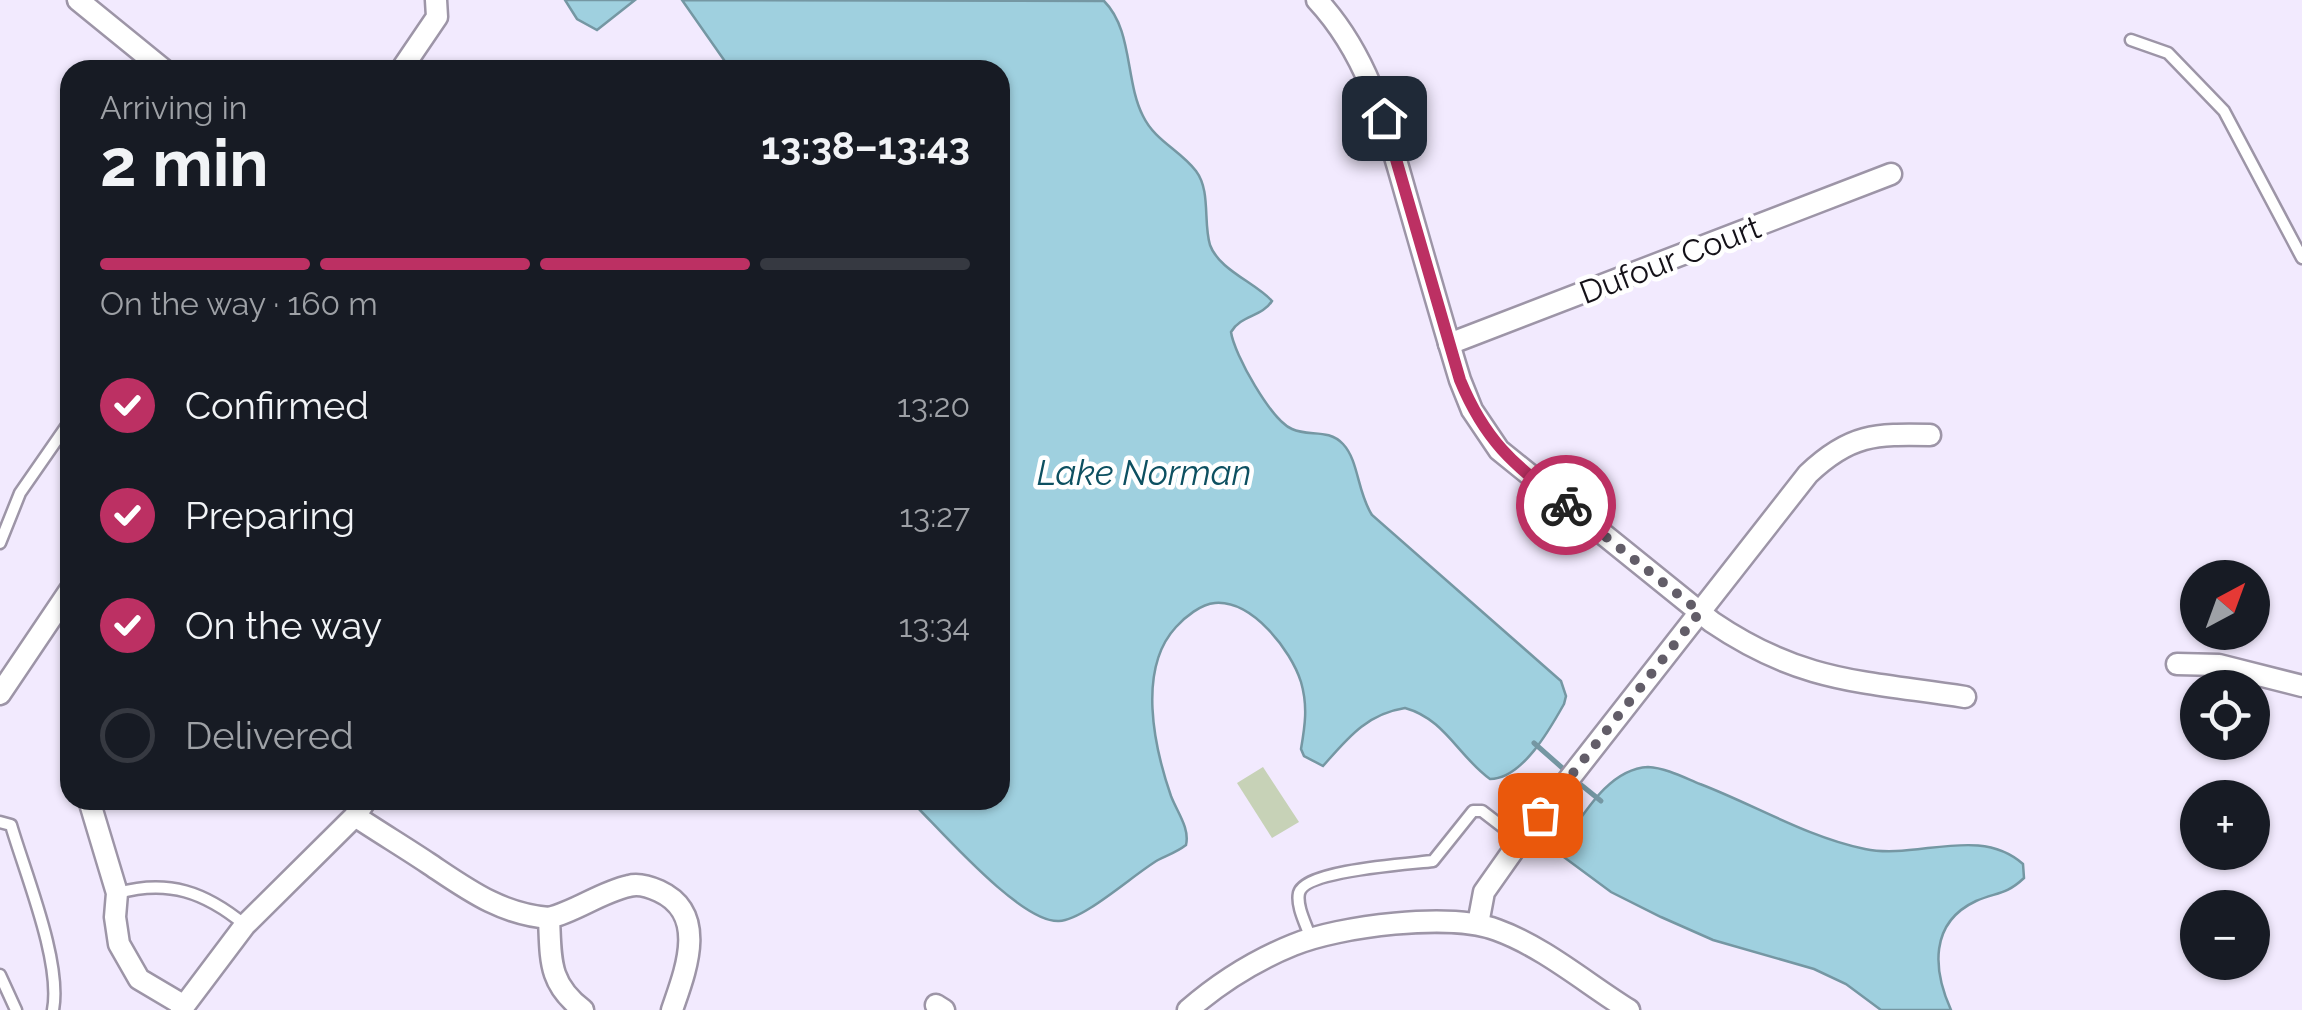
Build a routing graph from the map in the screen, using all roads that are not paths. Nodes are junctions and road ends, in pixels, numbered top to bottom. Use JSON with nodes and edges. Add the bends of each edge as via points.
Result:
{"nodes":[{"id":1,"x":78,"y":0,"type":"edge"},
{"id":2,"x":436,"y":0,"type":"edge"},
{"id":3,"x":1317,"y":0,"type":"edge"},
{"id":4,"x":2130,"y":40,"type":"dead end"},
{"id":5,"x":152,"y":60,"type":"edge"},
{"id":6,"x":408,"y":60,"type":"edge"},
{"id":7,"x":1891,"y":174,"type":"dead end"},
{"id":8,"x":2302,"y":258,"type":"edge"},
{"id":9,"x":1449,"y":344,"type":"junction"},
{"id":10,"x":60,"y":435,"type":"edge"},
{"id":11,"x":1930,"y":435,"type":"dead end"},
{"id":12,"x":0,"y":543,"type":"edge"},
{"id":13,"x":60,"y":605,"type":"edge"},
{"id":14,"x":1700,"y":612,"type":"junction"},
{"id":15,"x":2177,"y":664,"type":"dead end"},
{"id":16,"x":2302,"y":686,"type":"edge"},
{"id":17,"x":0,"y":694,"type":"edge"},
{"id":18,"x":1965,"y":696,"type":"dead end"},
{"id":19,"x":91,"y":810,"type":"edge"},
{"id":20,"x":358,"y":810,"type":"edge"},
{"id":21,"x":363,"y":810,"type":"edge"},
{"id":22,"x":0,"y":822,"type":"edge"},
{"id":23,"x":1520,"y":840,"type":"junction"},
{"id":24,"x":117,"y":893,"type":"junction"},
{"id":25,"x":548,"y":918,"type":"junction"},
{"id":26,"x":1478,"y":924,"type":"junction"},
{"id":27,"x":245,"y":925,"type":"junction"},
{"id":28,"x":1311,"y":939,"type":"junction"},
{"id":29,"x":0,"y":975,"type":"edge"},
{"id":30,"x":182,"y":1008,"type":"edge"},
{"id":31,"x":16,"y":1010,"type":"edge"},
{"id":32,"x":53,"y":1010,"type":"edge"},
{"id":33,"x":584,"y":1010,"type":"edge"},
{"id":34,"x":672,"y":1010,"type":"edge"},
{"id":35,"x":1188,"y":1010,"type":"edge"},
{"id":36,"x":1629,"y":1010,"type":"edge"}],
"edges":[{"from":1,"to":5,"type":"street"},
{"from":2,"to":6,"type":"street","via":[[437,17]]},
{"from":3,"to":9,"type":"street","via":[[1367,74],[1384,118]]},
{"from":4,"to":8,"type":"lane","via":[[2168,53],[2224,111]]},
{"from":7,"to":9,"type":"street","name":"Dufour Court"},
{"from":9,"to":14,"type":"street","via":[[1472,410],[1500,450]]},
{"from":10,"to":12,"type":"lane","via":[[20,493]]},
{"from":11,"to":14,"type":"street","via":[[1878,434],[1820,462]]},
{"from":13,"to":17,"type":"street"},
{"from":14,"to":18,"type":"street","via":[[1744,644],[1813,674]]},
{"from":14,"to":23,"type":"street"},
{"from":15,"to":16,"type":"street","via":[[2219,665]]},
{"from":19,"to":24,"type":"street"},
{"from":20,"to":27,"type":"street"},
{"from":21,"to":25,"type":"street","via":[[488,902]]},
{"from":22,"to":32,"type":"lane","via":[[11,824],[49,952]]},
{"from":23,"to":26,"type":"street","via":[[1484,892]]},
{"from":23,"to":28,"type":"lane","via":[[1482,811],[1472,812],[1433,861],[1306,882],[1298,902]]},
{"from":24,"to":27,"type":"lane","via":[[156,886],[194,892]]},
{"from":24,"to":30,"type":"street","via":[[115,930],[127,961],[139,979]]},
{"from":25,"to":33,"type":"street","via":[[558,986]]},
{"from":25,"to":34,"type":"street","via":[[627,886],[664,893],[683,913],[690,938]]},
{"from":26,"to":28,"type":"street","via":[[1388,925]]},
{"from":26,"to":36,"type":"street","via":[[1516,938]]},
{"from":27,"to":30,"type":"street"},
{"from":28,"to":35,"type":"street","via":[[1225,982]]},
{"from":29,"to":31,"type":"lane"}]}
